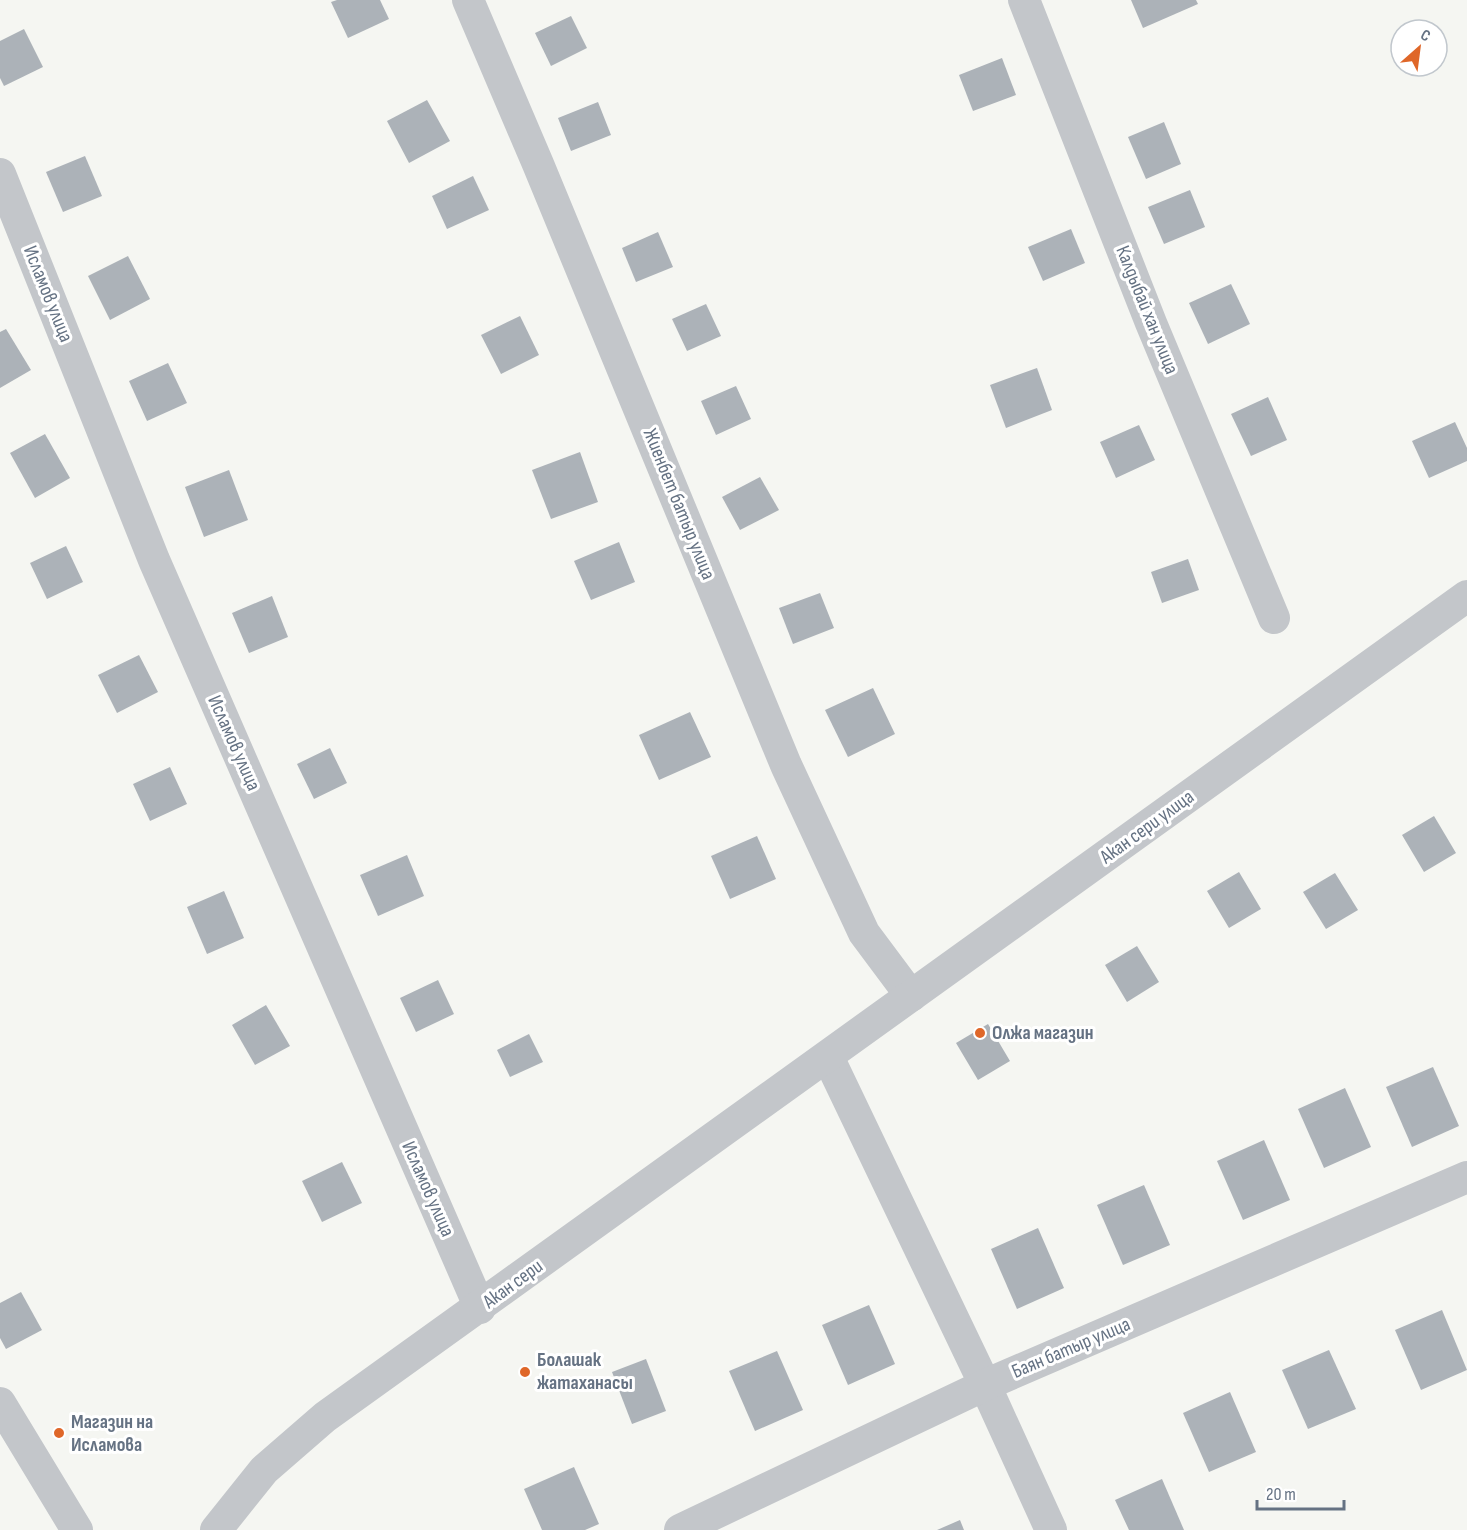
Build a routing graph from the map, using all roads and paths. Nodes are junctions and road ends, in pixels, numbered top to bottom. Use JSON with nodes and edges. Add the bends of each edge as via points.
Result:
{"nodes":[{"id":1,"x":468,"y":0,"type":"edge"},
{"id":2,"x":1024,"y":0,"type":"edge"},
{"id":3,"x":0,"y":174,"type":"edge"},
{"id":4,"x":1467,"y":596,"type":"edge"},
{"id":5,"x":1274,"y":618,"type":"dead end"},
{"id":6,"x":911,"y":996,"type":"junction"},
{"id":7,"x":828,"y":1057,"type":"junction"},
{"id":8,"x":1467,"y":1177,"type":"edge"},
{"id":9,"x":480,"y":1308,"type":"junction"},
{"id":10,"x":985,"y":1385,"type":"junction"},
{"id":11,"x":0,"y":1403,"type":"edge"},
{"id":12,"x":10,"y":1440,"type":"edge"},
{"id":13,"x":77,"y":1530,"type":"edge"},
{"id":14,"x":216,"y":1530,"type":"edge"},
{"id":15,"x":680,"y":1530,"type":"edge"},
{"id":16,"x":1051,"y":1530,"type":"edge"}],
"edges":[{"from":1,"to":6,"type":"street","name":"Жиенбет батыр улица","via":[[786,765],[864,933]]},
{"from":2,"to":5,"type":"street","name":"Калдыбай хан улица","via":[[1151,323]]},
{"from":3,"to":9,"type":"street","name":"Исламов улица","via":[[154,560]]},
{"from":4,"to":6,"type":"street","name":"Акан сери улица"},
{"from":6,"to":7,"type":"street","name":"Акан сери улица"},
{"from":7,"to":9,"type":"street","name":"Акан сери"},
{"from":7,"to":10,"type":"street"},
{"from":8,"to":10,"type":"street","name":"Баян батыр улица"},
{"from":9,"to":14,"type":"street","name":"Акан сери","via":[[326,1417],[264,1470]]},
{"from":10,"to":15,"type":"street","name":"Баян батыр улица"},
{"from":10,"to":16,"type":"street"},
{"from":11,"to":12,"type":"street"},
{"from":12,"to":13,"type":"street"}]}
